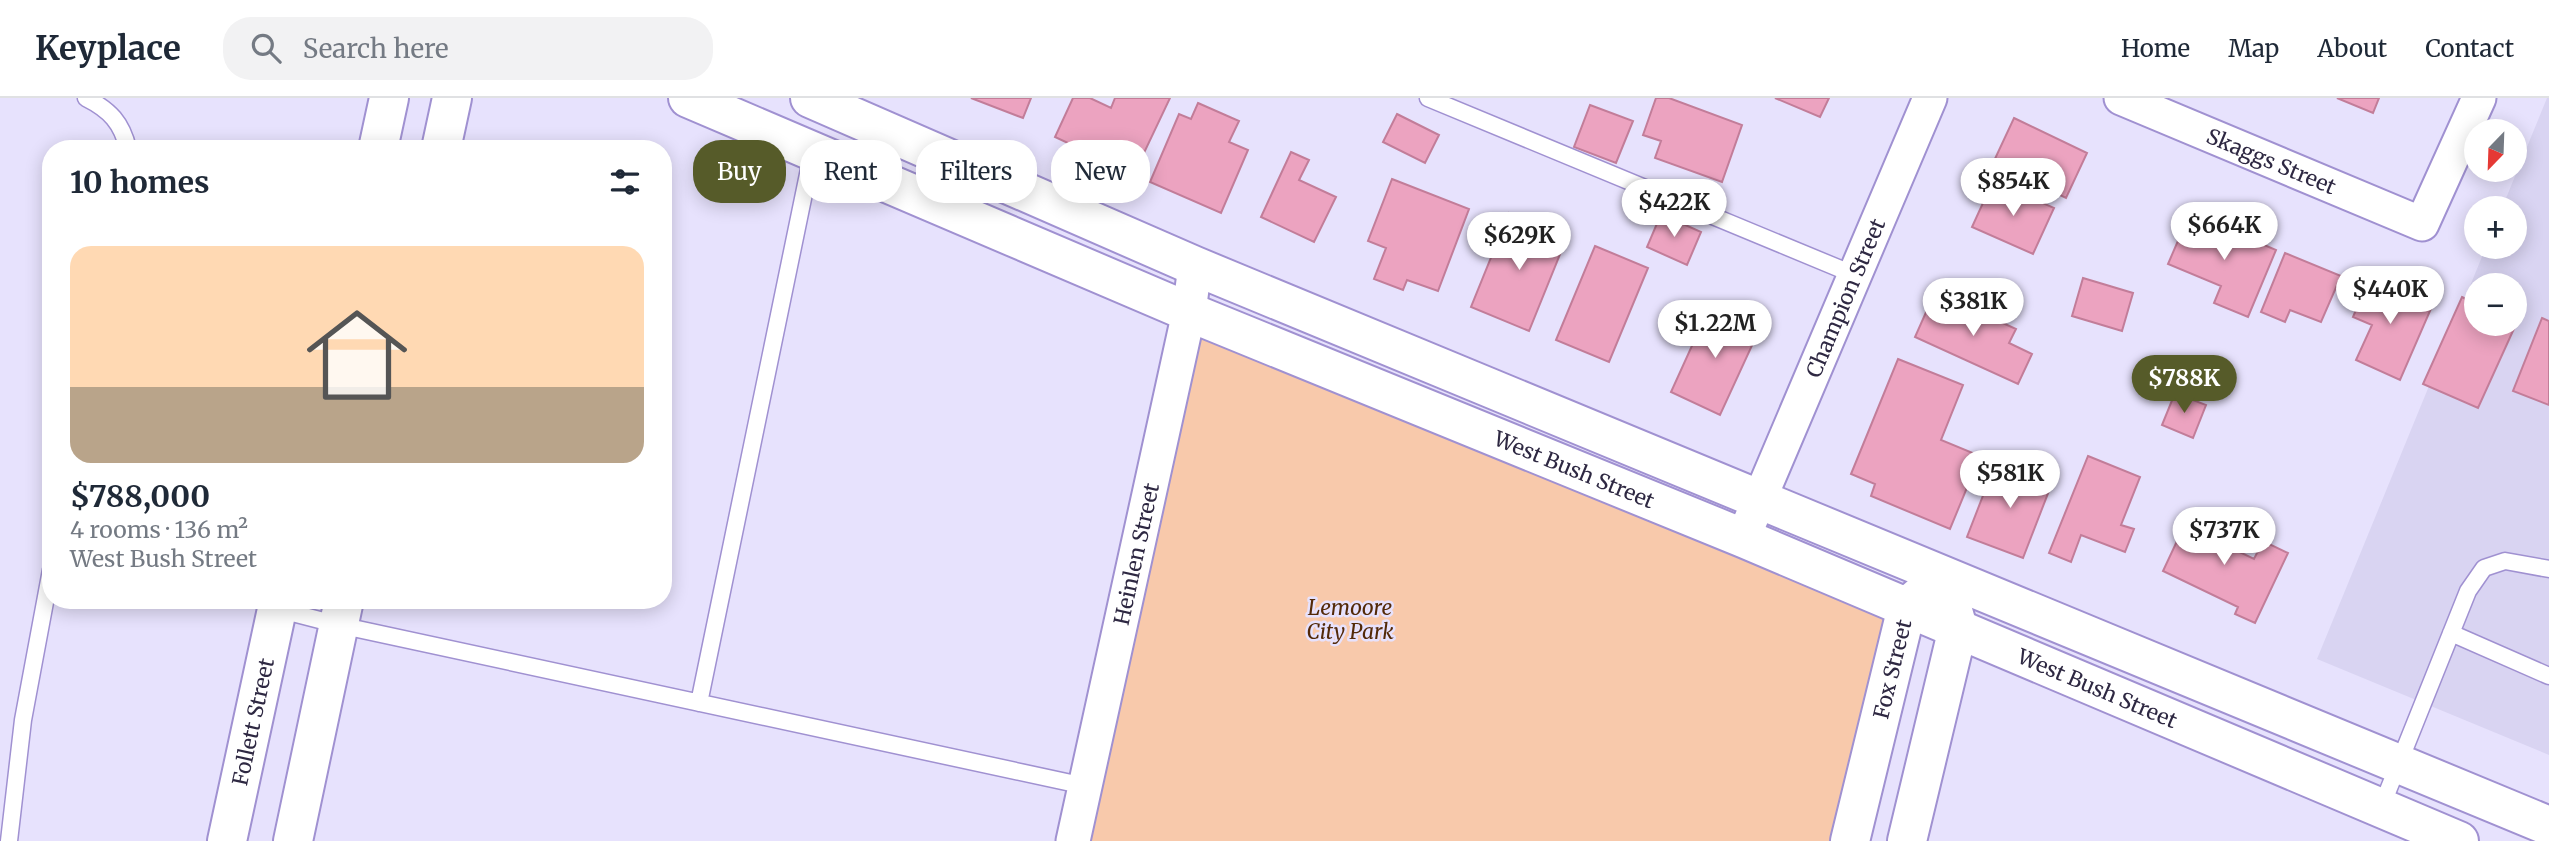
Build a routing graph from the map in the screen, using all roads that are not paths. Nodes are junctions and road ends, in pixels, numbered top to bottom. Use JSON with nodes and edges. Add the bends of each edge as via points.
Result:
{"nodes":[{"id":1,"x":86,"y":98,"type":"edge"},
{"id":2,"x":389,"y":98,"type":"edge"},
{"id":3,"x":452,"y":98,"type":"edge"},
{"id":4,"x":810,"y":98,"type":"edge"},
{"id":5,"x":1428,"y":98,"type":"edge"},
{"id":6,"x":1930,"y":98,"type":"edge"},
{"id":7,"x":2120,"y":98,"type":"edge"},
{"id":8,"x":2479,"y":98,"type":"edge"},
{"id":9,"x":696,"y":99,"type":"edge"},
{"id":10,"x":126,"y":140,"type":"edge"},
{"id":11,"x":380,"y":140,"type":"edge"},
{"id":12,"x":444,"y":140,"type":"edge"},
{"id":13,"x":800,"y":143,"type":"edge"},
{"id":14,"x":902,"y":187,"type":"edge"},
{"id":15,"x":803,"y":203,"type":"edge"},
{"id":16,"x":1195,"y":266,"type":"junction"},
{"id":17,"x":1855,"y":275,"type":"junction"},
{"id":18,"x":1189,"y":312,"type":"junction"},
{"id":19,"x":1760,"y":499,"type":"junction"},
{"id":20,"x":1743,"y":538,"type":"junction"},
{"id":21,"x":2549,"y":569,"type":"edge"},
{"id":22,"x":1943,"y":576,"type":"junction"},
{"id":23,"x":1907,"y":607,"type":"junction"},
{"id":24,"x":44,"y":609,"type":"edge"},
{"id":25,"x":277,"y":609,"type":"edge"},
{"id":26,"x":310,"y":609,"type":"edge"},
{"id":27,"x":341,"y":613,"type":"edge"},
{"id":28,"x":1958,"y":628,"type":"junction"},
{"id":29,"x":2451,"y":633,"type":"junction"},
{"id":30,"x":2549,"y":676,"type":"edge"},
{"id":31,"x":699,"y":703,"type":"junction"},
{"id":32,"x":2398,"y":764,"type":"junction"},
{"id":33,"x":1085,"y":786,"type":"junction"},
{"id":34,"x":2381,"y":808,"type":"junction"},
{"id":35,"x":2549,"y":827,"type":"edge"},
{"id":36,"x":9,"y":841,"type":"edge"},
{"id":37,"x":227,"y":841,"type":"edge"},
{"id":38,"x":293,"y":841,"type":"edge"},
{"id":39,"x":1073,"y":841,"type":"edge"},
{"id":40,"x":1850,"y":841,"type":"edge"},
{"id":41,"x":1907,"y":841,"type":"edge"},
{"id":42,"x":2459,"y":841,"type":"edge"}],
"edges":[{"from":1,"to":10,"type":"lane","via":[[114,117]]},
{"from":2,"to":11,"type":"main road"},
{"from":3,"to":12,"type":"main road"},
{"from":4,"to":16,"type":"main road","name":"West Bush Street"},
{"from":5,"to":17,"type":"lane"},
{"from":6,"to":17,"type":"street","name":"Champion Street"},
{"from":7,"to":8,"type":"street","name":"Skaggs Street","via":[[2422,224]]},
{"from":9,"to":13,"type":"main road","name":"West Bush Street"},
{"from":14,"to":18,"type":"main road","name":"West Bush Street"},
{"from":15,"to":31,"type":"lane"},
{"from":16,"to":18,"type":"street","name":"Heinlen Street"},
{"from":16,"to":19,"type":"main road","name":"West Bush Street"},
{"from":17,"to":19,"type":"street","name":"Champion Street"},
{"from":18,"to":20,"type":"main road","name":"West Bush Street"},
{"from":18,"to":33,"type":"street","name":"Heinlen Street"},
{"from":19,"to":20,"type":"street","name":"Champion Street"},
{"from":19,"to":22,"type":"main road","name":"West Bush Street"},
{"from":20,"to":23,"type":"main road","name":"West Bush Street"},
{"from":21,"to":29,"type":"lane","via":[[2505,561],[2484,568]]},
{"from":22,"to":23,"type":"main road","name":"Fox Street"},
{"from":22,"to":28,"type":"main road"},
{"from":22,"to":32,"type":"main road","name":"West Bush Street"},
{"from":23,"to":28,"type":"main road","name":"West Bush Street"},
{"from":23,"to":40,"type":"main road","name":"Fox Street"},
{"from":24,"to":36,"type":"lane","via":[[23,720]]},
{"from":25,"to":37,"type":"main road","name":"Follett Street"},
{"from":26,"to":27,"type":"lane"},
{"from":27,"to":31,"type":"lane"},
{"from":27,"to":38,"type":"main road"},
{"from":28,"to":34,"type":"main road","name":"West Bush Street"},
{"from":28,"to":41,"type":"main road"},
{"from":29,"to":30,"type":"lane"},
{"from":29,"to":32,"type":"lane"},
{"from":31,"to":33,"type":"lane"},
{"from":32,"to":34,"type":"lane"},
{"from":32,"to":35,"type":"main road","name":"West Bush Street"},
{"from":33,"to":39,"type":"street","name":"Heinlen Street"},
{"from":34,"to":42,"type":"main road","name":"West Bush Street"}]}
